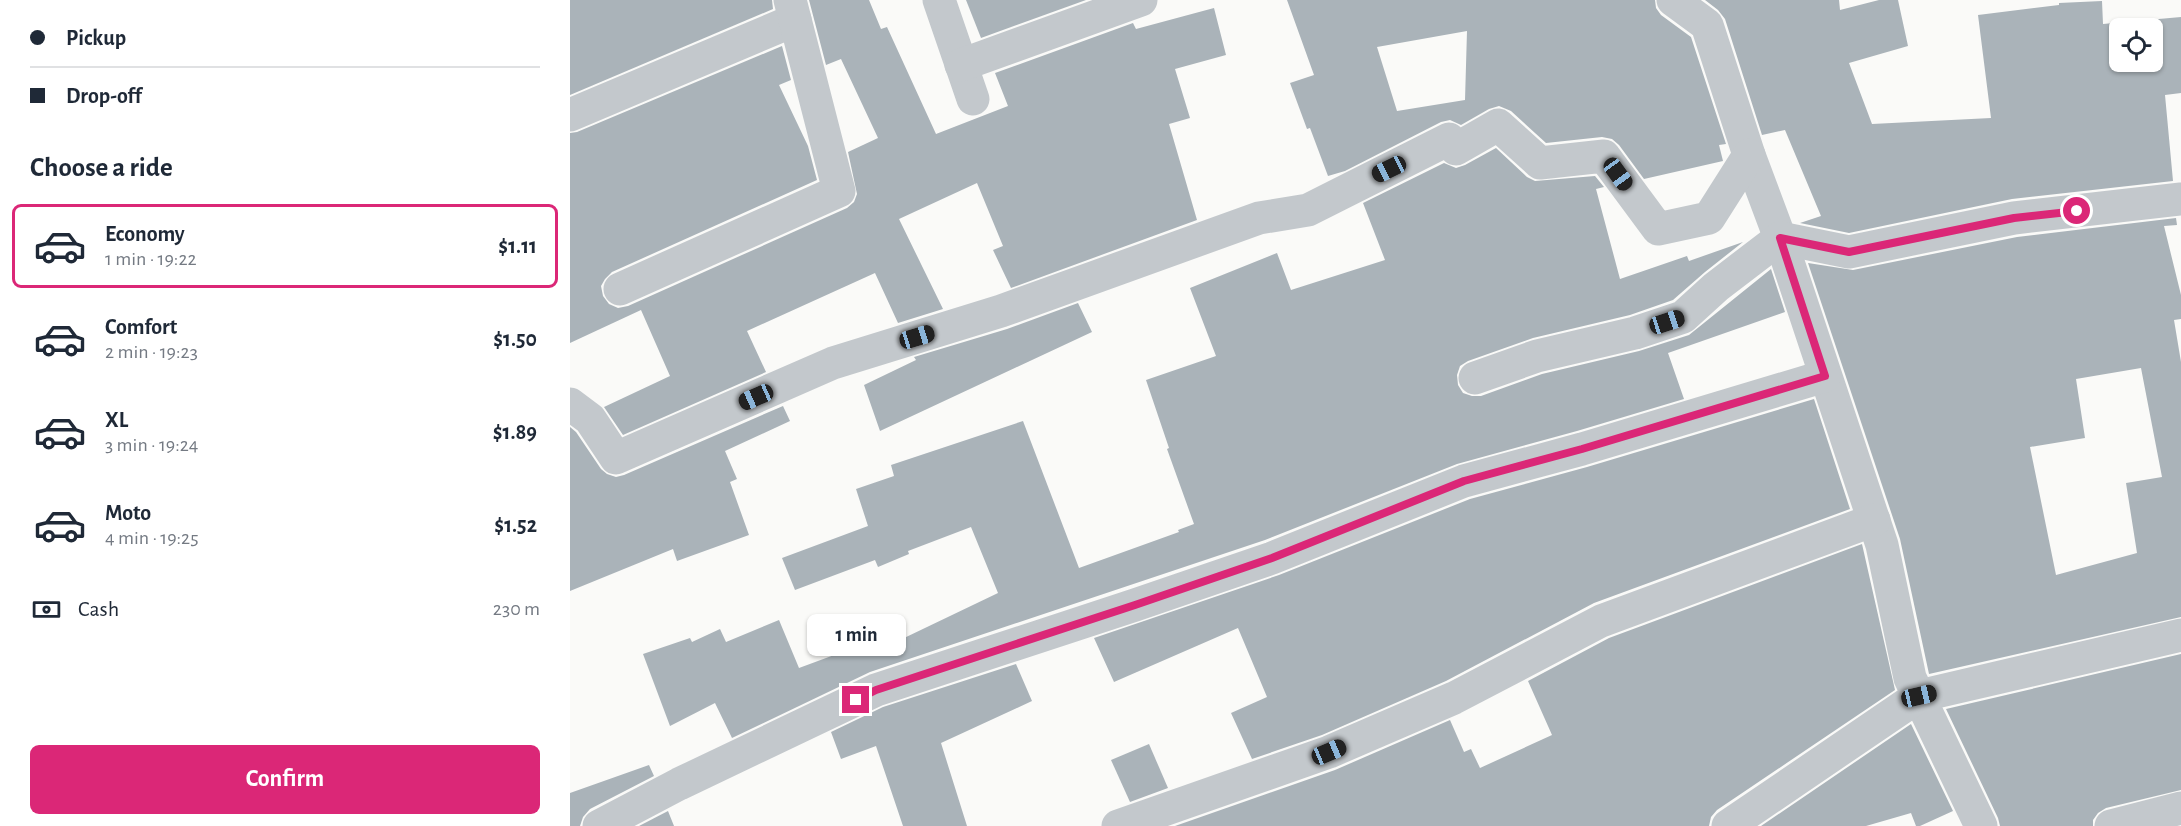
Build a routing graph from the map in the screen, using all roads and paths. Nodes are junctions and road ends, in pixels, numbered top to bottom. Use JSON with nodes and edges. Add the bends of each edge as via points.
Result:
{"nodes":[{"id":1,"x":939,"y":0,"type":"edge"},
{"id":2,"x":1141,"y":0,"type":"edge"},
{"id":3,"x":1672,"y":0,"type":"edge"},
{"id":4,"x":793,"y":10,"type":"edge"},
{"id":5,"x":961,"y":65,"type":"junction"},
{"id":6,"x":973,"y":99,"type":"dead end"},
{"id":7,"x":570,"y":115,"type":"edge"},
{"id":8,"x":1749,"y":155,"type":"junction"},
{"id":9,"x":2181,"y":200,"type":"edge"},
{"id":10,"x":1780,"y":238,"type":"junction"},
{"id":11,"x":620,"y":289,"type":"dead end"},
{"id":12,"x":1825,"y":376,"type":"junction"},
{"id":13,"x":1475,"y":378,"type":"dead end"},
{"id":14,"x":570,"y":404,"type":"edge"},
{"id":15,"x":1874,"y":520,"type":"junction"},
{"id":16,"x":2181,"y":635,"type":"edge"},
{"id":17,"x":1919,"y":696,"type":"junction"},
{"id":18,"x":2181,"y":808,"type":"edge"},
{"id":19,"x":599,"y":826,"type":"edge"},
{"id":20,"x":1118,"y":826,"type":"edge"},
{"id":21,"x":1728,"y":826,"type":"edge"},
{"id":22,"x":1981,"y":826,"type":"edge"},
{"id":23,"x":2111,"y":826,"type":"edge"}],
"edges":[{"from":1,"to":5,"type":"street"},
{"from":2,"to":5,"type":"street"},
{"from":3,"to":8,"type":"street","via":[[1707,25]]},
{"from":4,"to":7,"type":"street"},
{"from":4,"to":11,"type":"street","via":[[839,191]]},
{"from":5,"to":6,"type":"street"},
{"from":8,"to":10,"type":"street"},
{"from":8,"to":14,"type":"street","via":[[1709,218],[1658,229],[1604,156],[1540,163],[1498,125],[1456,149],[1449,139],[1308,210],[1259,218],[1001,311],[833,363],[616,458],[590,419]]},
{"from":9,"to":10,"type":"street","via":[[2014,218],[1849,252]]},
{"from":10,"to":12,"type":"street"},
{"from":10,"to":13,"type":"street","via":[[1683,317],[1635,333],[1537,356]]},
{"from":12,"to":15,"type":"street"},
{"from":12,"to":19,"type":"street","via":[[1464,481],[1261,561],[876,690]]},
{"from":15,"to":17,"type":"street","via":[[1911,678]]},
{"from":15,"to":20,"type":"street","via":[[1601,621],[1454,698],[1329,752]]},
{"from":16,"to":17,"type":"street"},
{"from":17,"to":21,"type":"street"},
{"from":17,"to":22,"type":"street"},
{"from":18,"to":23,"type":"street"}]}
